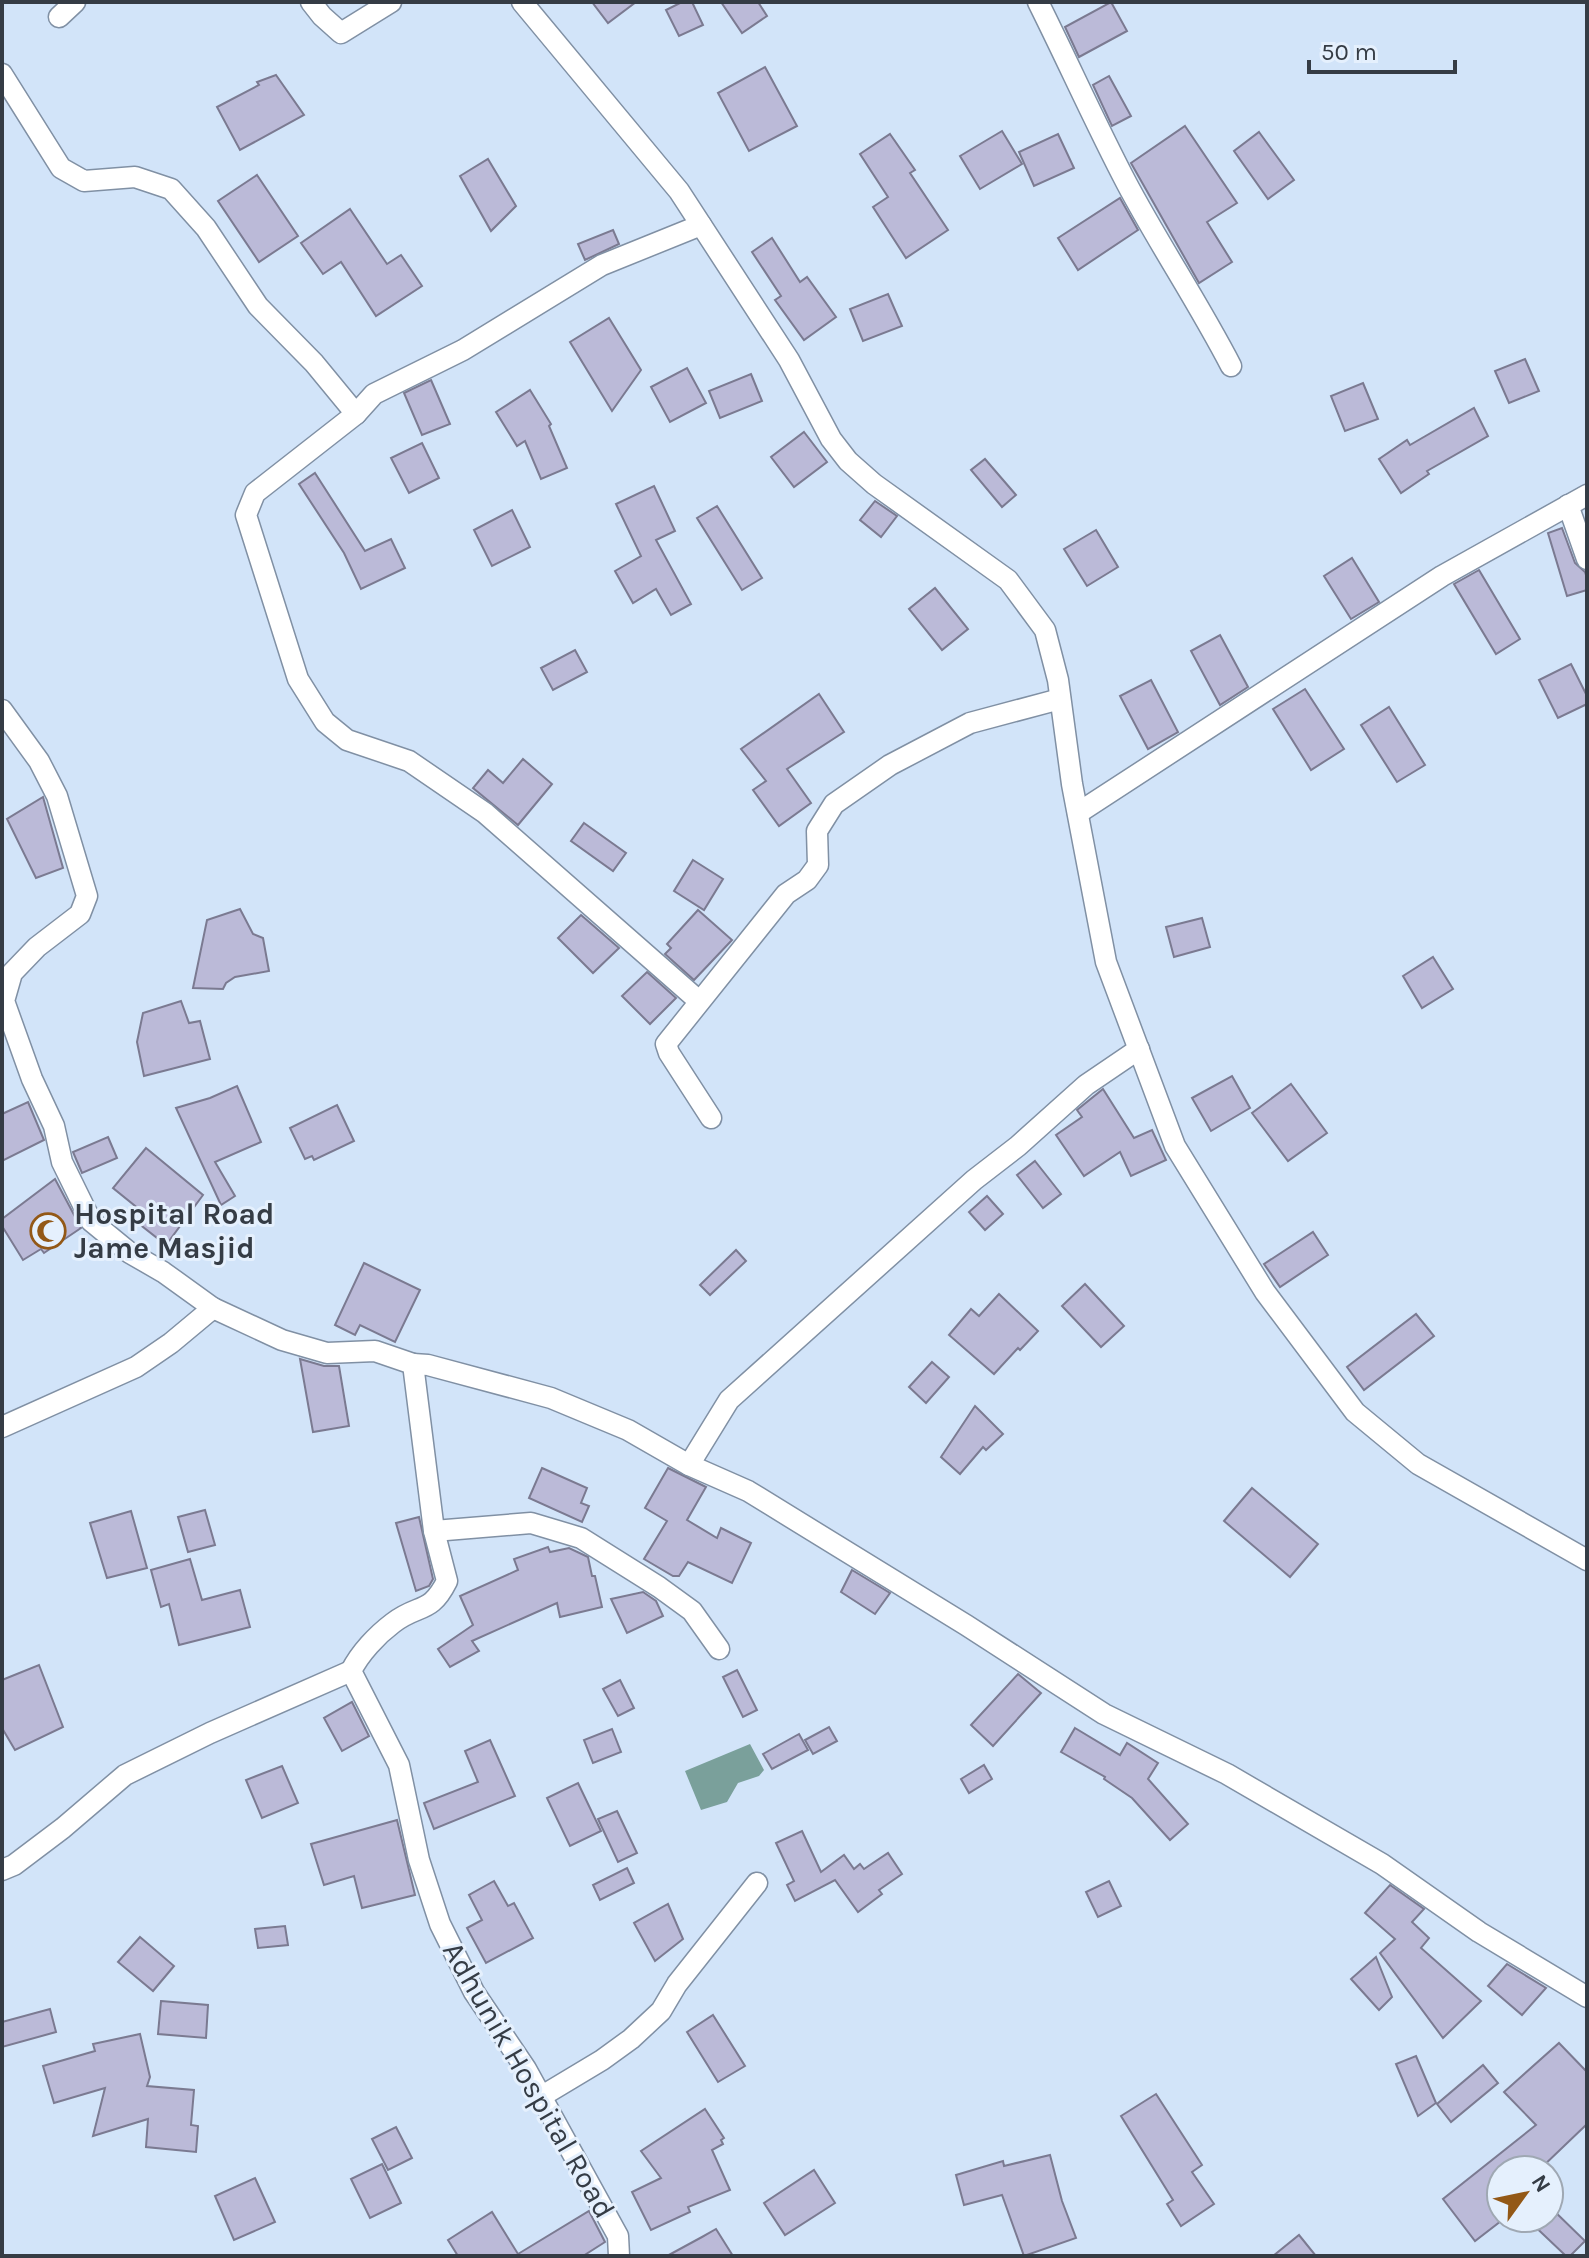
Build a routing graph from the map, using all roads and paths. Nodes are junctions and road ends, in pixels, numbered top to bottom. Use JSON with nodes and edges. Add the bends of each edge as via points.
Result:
{"nodes":[{"id":1,"x":75,"y":2,"type":"edge"},
{"id":2,"x":311,"y":2,"type":"edge"},
{"id":3,"x":391,"y":2,"type":"edge"},
{"id":4,"x":522,"y":2,"type":"edge"},
{"id":5,"x":1038,"y":2,"type":"edge"},
{"id":6,"x":59,"y":17,"type":"dead end"},
{"id":7,"x":2,"y":74,"type":"edge"},
{"id":8,"x":701,"y":225,"type":"junction"},
{"id":9,"x":1231,"y":366,"type":"dead end"},
{"id":10,"x":356,"y":414,"type":"junction"},
{"id":11,"x":1587,"y":495,"type":"edge"},
{"id":12,"x":1568,"y":505,"type":"junction"},
{"id":13,"x":1587,"y":559,"type":"edge"},
{"id":14,"x":1060,"y":699,"type":"junction"},
{"id":15,"x":2,"y":710,"type":"edge"},
{"id":16,"x":1078,"y":813,"type":"junction"},
{"id":17,"x":699,"y":1001,"type":"junction"},
{"id":18,"x":1139,"y":1049,"type":"junction"},
{"id":19,"x":711,"y":1118,"type":"dead end"},
{"id":20,"x":213,"y":1308,"type":"junction"},
{"id":21,"x":413,"y":1364,"type":"junction"},
{"id":22,"x":2,"y":1427,"type":"edge"},
{"id":23,"x":691,"y":1462,"type":"junction"},
{"id":24,"x":434,"y":1531,"type":"junction"},
{"id":25,"x":1587,"y":1560,"type":"edge"},
{"id":26,"x":719,"y":1649,"type":"dead end"},
{"id":27,"x":351,"y":1671,"type":"junction"},
{"id":28,"x":2,"y":1870,"type":"edge"},
{"id":29,"x":757,"y":1883,"type":"dead end"},
{"id":30,"x":1587,"y":1997,"type":"edge"},
{"id":31,"x":542,"y":2096,"type":"junction"},
{"id":32,"x":619,"y":2256,"type":"edge"}],
"edges":[{"from":1,"to":6,"type":"street"},
{"from":2,"to":3,"type":"street","via":[[341,33]]},
{"from":4,"to":8,"type":"street"},
{"from":5,"to":9,"type":"street","via":[[1126,182]]},
{"from":7,"to":10,"type":"street","via":[[61,168],[84,181],[135,177],[171,189],[206,228],[258,306]]},
{"from":8,"to":10,"type":"street","via":[[602,265],[463,350],[374,394]]},
{"from":8,"to":14,"type":"street","via":[[848,461],[1008,580],[1045,630]]},
{"from":10,"to":17,"type":"street","via":[[255,493],[246,515],[298,679],[325,722],[347,740],[409,761],[485,813]]},
{"from":11,"to":12,"type":"street"},
{"from":12,"to":13,"type":"street"},
{"from":12,"to":16,"type":"street","via":[[1442,576]]},
{"from":14,"to":16,"type":"street"},
{"from":14,"to":17,"type":"street","via":[[970,723],[890,765],[834,804],[817,831],[818,865],[786,894]]},
{"from":15,"to":20,"type":"street","via":[[57,796],[87,896],[80,914],[12,973],[4,1001],[17,1041],[54,1126],[62,1162],[91,1221]]},
{"from":16,"to":18,"type":"street","via":[[1106,962]]},
{"from":17,"to":19,"type":"street","via":[[666,1044]]},
{"from":18,"to":23,"type":"street","via":[[1086,1085],[729,1400]]},
{"from":18,"to":25,"type":"street","via":[[1175,1146],[1265,1292],[1355,1412],[1418,1464]]},
{"from":20,"to":21,"type":"street","via":[[282,1340],[327,1353],[375,1351]]},
{"from":20,"to":22,"type":"street","via":[[136,1367]]},
{"from":21,"to":23,"type":"street","via":[[551,1398]]},
{"from":21,"to":24,"type":"street"},
{"from":23,"to":30,"type":"street","via":[[748,1491],[1104,1714],[1227,1774],[1369,1857]]},
{"from":24,"to":26,"type":"street","via":[[531,1523],[581,1538],[692,1611]]},
{"from":24,"to":27,"type":"street","via":[[447,1581],[437,1601],[395,1622],[368,1646]]},
{"from":27,"to":28,"type":"street","via":[[125,1775],[63,1828]]},
{"from":27,"to":31,"type":"street","name":"Adhunik Hospital Road","via":[[399,1765],[419,1860],[440,1924],[474,1992]]},
{"from":29,"to":31,"type":"street","via":[[661,2011],[602,2060]]},
{"from":31,"to":32,"type":"street","name":"Adhunik Hospital Road","via":[[618,2236]]}]}
